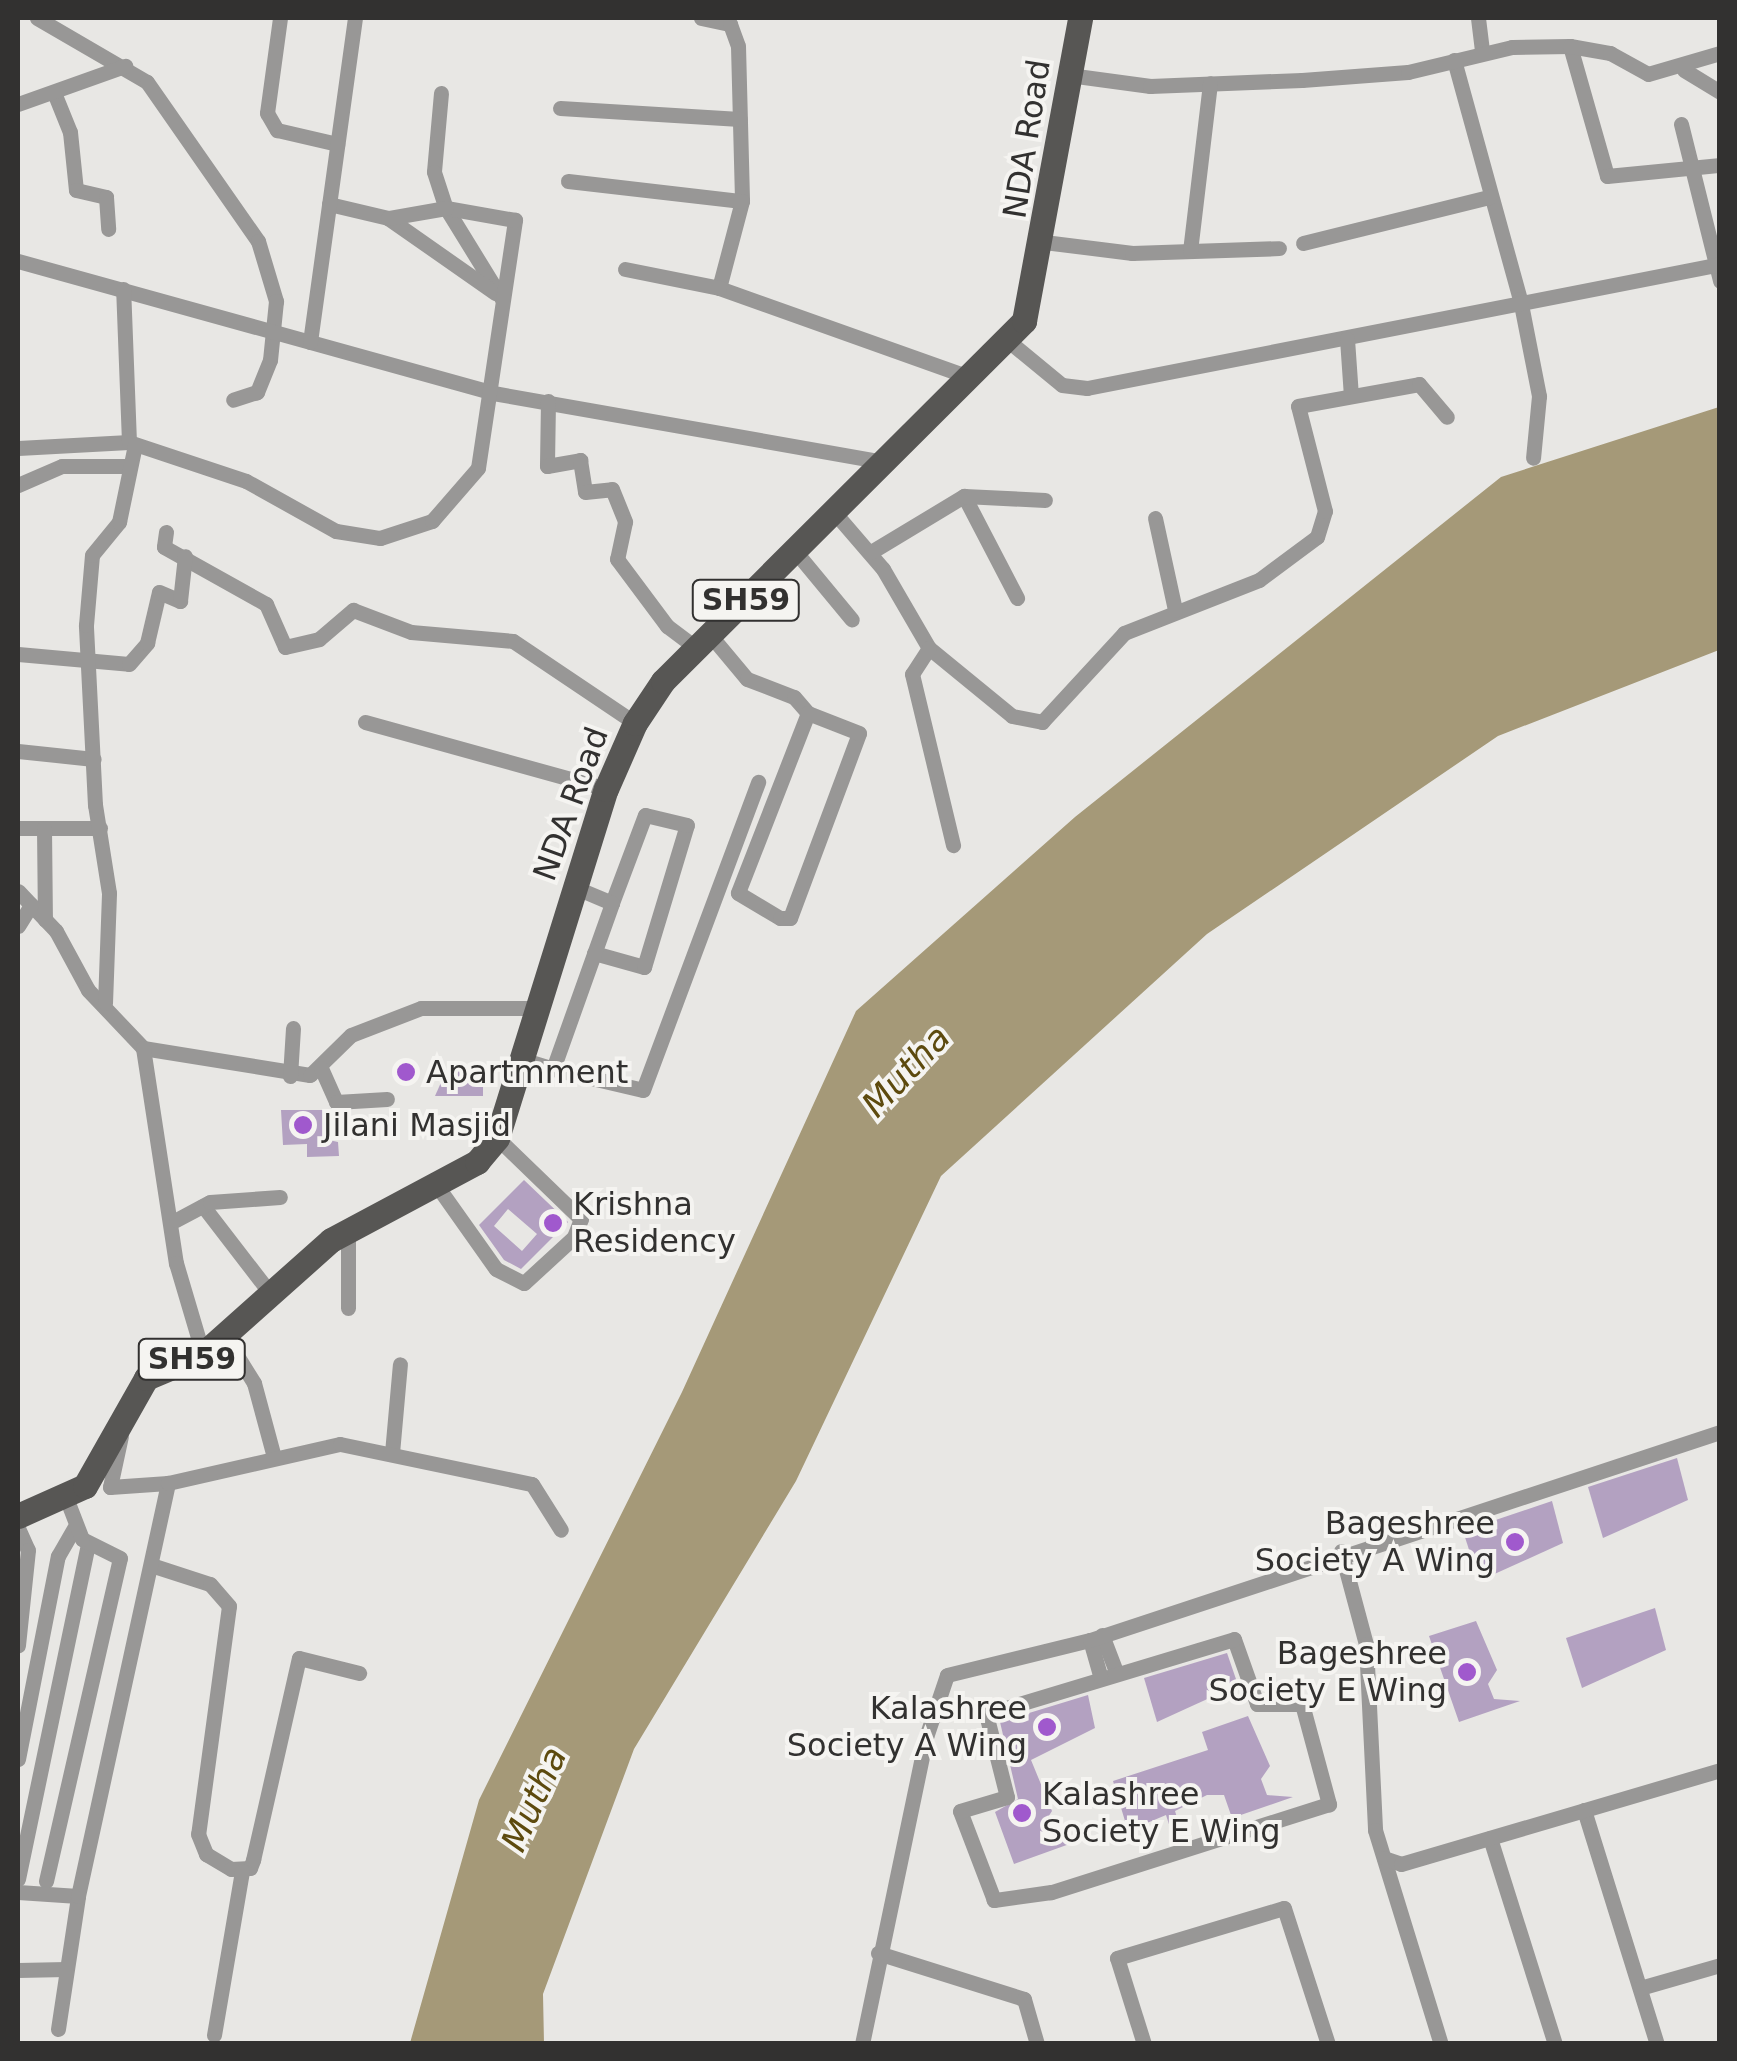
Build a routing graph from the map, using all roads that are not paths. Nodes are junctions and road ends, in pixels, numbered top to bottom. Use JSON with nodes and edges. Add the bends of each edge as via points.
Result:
{"nodes":[{"id":1,"x":38,"y":18,"type":"edge"},
{"id":2,"x":280,"y":18,"type":"edge"},
{"id":3,"x":355,"y":18,"type":"edge"},
{"id":4,"x":702,"y":18,"type":"edge"},
{"id":5,"x":1080,"y":18,"type":"edge"},
{"id":6,"x":1478,"y":18,"type":"edge"},
{"id":7,"x":1570,"y":46,"type":"junction"},
{"id":8,"x":1482,"y":52,"type":"junction"},
{"id":9,"x":1720,"y":53,"type":"edge"},
{"id":10,"x":1454,"y":60,"type":"junction"},
{"id":11,"x":125,"y":66,"type":"junction"},
{"id":12,"x":1684,"y":70,"type":"junction"},
{"id":13,"x":1069,"y":74,"type":"junction"},
{"id":14,"x":1210,"y":84,"type":"junction"},
{"id":15,"x":1720,"y":92,"type":"edge"},
{"id":16,"x":441,"y":93,"type":"dead end"},
{"id":17,"x":55,"y":96,"type":"junction"},
{"id":18,"x":18,"y":104,"type":"edge"},
{"id":19,"x":560,"y":108,"type":"dead end"},
{"id":20,"x":740,"y":119,"type":"junction"},
{"id":21,"x":1680,"y":124,"type":"dead end"},
{"id":22,"x":338,"y":144,"type":"junction"},
{"id":23,"x":1720,"y":165,"type":"edge"},
{"id":24,"x":1692,"y":168,"type":"junction"},
{"id":25,"x":568,"y":181,"type":"dead end"},
{"id":26,"x":1489,"y":197,"type":"junction"},
{"id":27,"x":742,"y":201,"type":"junction"},
{"id":28,"x":329,"y":204,"type":"junction"},
{"id":29,"x":446,"y":208,"type":"junction"},
{"id":30,"x":388,"y":218,"type":"junction"},
{"id":31,"x":108,"y":229,"type":"dead end"},
{"id":32,"x":1044,"y":242,"type":"junction"},
{"id":33,"x":1303,"y":243,"type":"dead end"},
{"id":34,"x":1279,"y":248,"type":"dead end"},
{"id":35,"x":1190,"y":252,"type":"junction"},
{"id":36,"x":18,"y":261,"type":"edge"},
{"id":37,"x":625,"y":269,"type":"dead end"},
{"id":38,"x":1718,"y":270,"type":"edge"},
{"id":39,"x":719,"y":288,"type":"junction"},
{"id":40,"x":123,"y":289,"type":"junction"},
{"id":41,"x":502,"y":299,"type":"junction"},
{"id":42,"x":1520,"y":299,"type":"junction"},
{"id":43,"x":273,"y":331,"type":"junction"},
{"id":44,"x":1006,"y":339,"type":"junction"},
{"id":45,"x":1347,"y":340,"type":"junction"},
{"id":46,"x":310,"y":342,"type":"junction"},
{"id":47,"x":966,"y":376,"type":"junction"},
{"id":48,"x":493,"y":393,"type":"junction"},
{"id":49,"x":1351,"y":396,"type":"junction"},
{"id":50,"x":234,"y":400,"type":"dead end"},
{"id":51,"x":548,"y":400,"type":"junction"},
{"id":52,"x":1447,"y":417,"type":"dead end"},
{"id":53,"x":132,"y":444,"type":"junction"},
{"id":54,"x":19,"y":447,"type":"edge"},
{"id":55,"x":1532,"y":458,"type":"dead end"},
{"id":56,"x":879,"y":461,"type":"junction"},
{"id":57,"x":130,"y":466,"type":"junction"},
{"id":58,"x":18,"y":484,"type":"edge"},
{"id":59,"x":964,"y":496,"type":"junction"},
{"id":60,"x":1046,"y":500,"type":"dead end"},
{"id":61,"x":834,"y":512,"type":"junction"},
{"id":62,"x":1155,"y":518,"type":"dead end"},
{"id":63,"x":166,"y":532,"type":"dead end"},
{"id":64,"x":795,"y":551,"type":"junction"},
{"id":65,"x":871,"y":552,"type":"junction"},
{"id":66,"x":184,"y":556,"type":"junction"},
{"id":67,"x":1016,"y":598,"type":"dead end"},
{"id":68,"x":1176,"y":610,"type":"junction"},
{"id":69,"x":852,"y":620,"type":"dead end"},
{"id":70,"x":705,"y":643,"type":"junction"},
{"id":71,"x":928,"y":648,"type":"junction"},
{"id":72,"x":18,"y":654,"type":"edge"},
{"id":73,"x":84,"y":662,"type":"junction"},
{"id":74,"x":808,"y":713,"type":"junction"},
{"id":75,"x":365,"y":722,"type":"dead end"},
{"id":76,"x":636,"y":723,"type":"junction"},
{"id":77,"x":18,"y":751,"type":"edge"},
{"id":78,"x":94,"y":759,"type":"junction"},
{"id":79,"x":758,"y":782,"type":"dead end"},
{"id":80,"x":606,"y":790,"type":"junction"},
{"id":81,"x":18,"y":828,"type":"edge"},
{"id":82,"x":44,"y":828,"type":"junction"},
{"id":83,"x":100,"y":828,"type":"junction"},
{"id":84,"x":953,"y":844,"type":"dead end"},
{"id":85,"x":574,"y":887,"type":"junction"},
{"id":86,"x":18,"y":892,"type":"edge"},
{"id":87,"x":612,"y":903,"type":"junction"},
{"id":88,"x":31,"y":905,"type":"junction"},
{"id":89,"x":45,"y":920,"type":"junction"},
{"id":90,"x":18,"y":926,"type":"edge"},
{"id":91,"x":594,"y":953,"type":"junction"},
{"id":92,"x":105,"y":1003,"type":"junction"},
{"id":93,"x":534,"y":1008,"type":"junction"},
{"id":94,"x":293,"y":1028,"type":"dead end"},
{"id":95,"x":143,"y":1048,"type":"junction"},
{"id":96,"x":521,"y":1059,"type":"junction"},
{"id":97,"x":321,"y":1068,"type":"junction"},
{"id":98,"x":553,"y":1069,"type":"junction"},
{"id":99,"x":290,"y":1076,"type":"junction"},
{"id":100,"x":386,"y":1099,"type":"dead end"},
{"id":101,"x":496,"y":1138,"type":"junction"},
{"id":102,"x":426,"y":1188,"type":"junction"},
{"id":103,"x":280,"y":1197,"type":"dead end"},
{"id":104,"x":203,"y":1206,"type":"junction"},
{"id":105,"x":176,"y":1220,"type":"dead end"},
{"id":106,"x":348,"y":1230,"type":"junction"},
{"id":107,"x":270,"y":1293,"type":"junction"},
{"id":108,"x":348,"y":1308,"type":"dead end"},
{"id":109,"x":226,"y":1338,"type":"junction"},
{"id":110,"x":204,"y":1354,"type":"junction"},
{"id":111,"x":400,"y":1364,"type":"dead end"},
{"id":112,"x":125,"y":1416,"type":"junction"},
{"id":113,"x":1720,"y":1432,"type":"edge"},
{"id":114,"x":392,"y":1453,"type":"junction"},
{"id":115,"x":274,"y":1457,"type":"junction"},
{"id":116,"x":168,"y":1483,"type":"junction"},
{"id":117,"x":65,"y":1495,"type":"junction"},
{"id":118,"x":18,"y":1516,"type":"edge"},
{"id":119,"x":18,"y":1528,"type":"edge"},
{"id":120,"x":74,"y":1528,"type":"junction"},
{"id":121,"x":561,"y":1530,"type":"dead end"},
{"id":122,"x":88,"y":1543,"type":"junction"},
{"id":123,"x":1341,"y":1551,"type":"junction"},
{"id":124,"x":151,"y":1566,"type":"junction"},
{"id":125,"x":1096,"y":1637,"type":"junction"},
{"id":126,"x":18,"y":1645,"type":"edge"},
{"id":127,"x":359,"y":1673,"type":"dead end"},
{"id":128,"x":1108,"y":1674,"type":"junction"},
{"id":129,"x":18,"y":1759,"type":"edge"},
{"id":130,"x":1720,"y":1770,"type":"edge"},
{"id":131,"x":1584,"y":1810,"type":"junction"},
{"id":132,"x":1490,"y":1838,"type":"junction"},
{"id":133,"x":1384,"y":1858,"type":"junction"},
{"id":134,"x":242,"y":1872,"type":"junction"},
{"id":135,"x":18,"y":1879,"type":"edge"},
{"id":136,"x":46,"y":1881,"type":"dead end"},
{"id":137,"x":18,"y":1892,"type":"edge"},
{"id":138,"x":78,"y":1896,"type":"junction"},
{"id":139,"x":878,"y":1952,"type":"junction"},
{"id":140,"x":1720,"y":1964,"type":"edge"},
{"id":141,"x":66,"y":1969,"type":"junction"},
{"id":142,"x":18,"y":1970,"type":"edge"},
{"id":143,"x":1640,"y":1988,"type":"junction"},
{"id":144,"x":58,"y":2029,"type":"dead end"},
{"id":145,"x":214,"y":2035,"type":"dead end"},
{"id":146,"x":862,"y":2044,"type":"edge"},
{"id":147,"x":1037,"y":2044,"type":"edge"},
{"id":148,"x":1144,"y":2044,"type":"edge"},
{"id":149,"x":1328,"y":2044,"type":"edge"},
{"id":150,"x":1441,"y":2044,"type":"edge"},
{"id":151,"x":1555,"y":2044,"type":"edge"},
{"id":152,"x":1657,"y":2044,"type":"edge"}],
"edges":[{"from":1,"to":11,"type":"street"},
{"from":2,"to":22,"type":"street","via":[[267,113],[277,130]]},
{"from":3,"to":22,"type":"street"},
{"from":4,"to":20,"type":"street","via":[[736,33]]},
{"from":5,"to":13,"type":"main road","name":"NDA Road","number":"SH59"},
{"from":6,"to":8,"type":"street"},
{"from":7,"to":8,"type":"street"},
{"from":7,"to":12,"type":"street","via":[[1610,53],[1648,74]]},
{"from":7,"to":24,"type":"street","via":[[1599,168],[1618,177]]},
{"from":8,"to":10,"type":"street"},
{"from":9,"to":12,"type":"street"},
{"from":10,"to":14,"type":"street","via":[[1408,72]]},
{"from":10,"to":26,"type":"street"},
{"from":11,"to":17,"type":"street"},
{"from":11,"to":43,"type":"street","via":[[170,104],[199,160],[248,221],[276,301]]},
{"from":12,"to":15,"type":"street"},
{"from":13,"to":14,"type":"street","via":[[1150,86]]},
{"from":13,"to":32,"type":"main road","name":"NDA Road","number":"SH59"},
{"from":14,"to":35,"type":"street"},
{"from":16,"to":29,"type":"street","via":[[434,172]]},
{"from":17,"to":18,"type":"street"},
{"from":17,"to":31,"type":"street","via":[[70,132],[76,190],[106,197]]},
{"from":19,"to":20,"type":"street"},
{"from":20,"to":27,"type":"street"},
{"from":21,"to":24,"type":"street"},
{"from":22,"to":28,"type":"street"},
{"from":23,"to":24,"type":"street"},
{"from":24,"to":38,"type":"street"},
{"from":25,"to":27,"type":"street"},
{"from":26,"to":33,"type":"street"},
{"from":26,"to":42,"type":"street"},
{"from":27,"to":39,"type":"street"},
{"from":28,"to":30,"type":"street"},
{"from":28,"to":46,"type":"street"},
{"from":29,"to":30,"type":"street"},
{"from":29,"to":41,"type":"street"},
{"from":29,"to":41,"type":"street","via":[[515,220]]},
{"from":30,"to":41,"type":"street"},
{"from":32,"to":35,"type":"street"},
{"from":32,"to":44,"type":"main road","name":"NDA Road","number":"SH59","via":[[1024,321]]},
{"from":34,"to":35,"type":"street"},
{"from":36,"to":40,"type":"street"},
{"from":37,"to":39,"type":"street"},
{"from":38,"to":42,"type":"street"},
{"from":39,"to":47,"type":"street"},
{"from":40,"to":43,"type":"street"},
{"from":40,"to":53,"type":"street"},
{"from":41,"to":48,"type":"street"},
{"from":42,"to":45,"type":"street"},
{"from":42,"to":55,"type":"street","via":[[1539,396]]},
{"from":43,"to":46,"type":"street"},
{"from":43,"to":50,"type":"street","via":[[257,392]]},
{"from":44,"to":45,"type":"street","via":[[1075,388]]},
{"from":44,"to":47,"type":"main road","name":"NDA Road","number":"SH59"},
{"from":45,"to":49,"type":"street"},
{"from":46,"to":48,"type":"street"},
{"from":47,"to":56,"type":"main road","name":"NDA Road","number":"SH59"},
{"from":48,"to":51,"type":"street"},
{"from":48,"to":53,"type":"street","via":[[468,484],[432,521],[380,538],[324,527],[246,481]]},
{"from":49,"to":52,"type":"street","via":[[1419,384]]},
{"from":49,"to":68,"type":"street","via":[[1295,411],[1326,511],[1317,537],[1259,580]]},
{"from":51,"to":56,"type":"street"},
{"from":51,"to":70,"type":"street","via":[[547,466],[580,460],[584,492],[612,489],[625,522],[617,559],[667,626]]},
{"from":53,"to":54,"type":"street"},
{"from":53,"to":57,"type":"street"},
{"from":56,"to":61,"type":"main road","name":"NDA Road","number":"SH59"},
{"from":57,"to":58,"type":"street","via":[[62,466]]},
{"from":57,"to":73,"type":"street","via":[[119,522],[92,555]]},
{"from":59,"to":60,"type":"street"},
{"from":59,"to":65,"type":"street"},
{"from":59,"to":67,"type":"street"},
{"from":61,"to":64,"type":"main road","name":"NDA Road","number":"SH59"},
{"from":61,"to":65,"type":"street"},
{"from":62,"to":68,"type":"street"},
{"from":63,"to":66,"type":"street","via":[[164,547]]},
{"from":64,"to":69,"type":"street"},
{"from":64,"to":70,"type":"main road","name":"NDA Road","number":"SH59"},
{"from":65,"to":71,"type":"street"},
{"from":66,"to":73,"type":"street","via":[[180,602],[159,592],[147,643],[128,664]]},
{"from":66,"to":76,"type":"street","via":[[266,604],[285,647],[319,639],[352,610],[411,632],[514,642]]},
{"from":68,"to":71,"type":"street","via":[[1124,633],[1042,722],[1012,716]]},
{"from":70,"to":74,"type":"street","via":[[747,679],[794,698]]},
{"from":70,"to":76,"type":"main road","name":"NDA Road","number":"SH59"},
{"from":71,"to":84,"type":"street","via":[[912,674]]},
{"from":72,"to":73,"type":"street"},
{"from":73,"to":78,"type":"street"},
{"from":74,"to":74,"type":"street","via":[[738,894],[780,918],[790,918],[859,733]]},
{"from":75,"to":80,"type":"street"},
{"from":76,"to":80,"type":"main road","name":"NDA Road","number":"SH59"},
{"from":77,"to":78,"type":"street"},
{"from":78,"to":83,"type":"street"},
{"from":79,"to":98,"type":"street","via":[[643,1090]]},
{"from":80,"to":85,"type":"main road","name":"NDA Road","number":"SH59"},
{"from":81,"to":82,"type":"street"},
{"from":82,"to":83,"type":"street"},
{"from":82,"to":89,"type":"street"},
{"from":83,"to":92,"type":"street","via":[[109,894]]},
{"from":85,"to":87,"type":"street"},
{"from":85,"to":93,"type":"main road","name":"NDA Road","number":"SH59"},
{"from":86,"to":88,"type":"street"},
{"from":87,"to":91,"type":"street"},
{"from":87,"to":91,"type":"street","via":[[646,815],[687,825],[644,966]]},
{"from":88,"to":89,"type":"street"},
{"from":88,"to":90,"type":"street"},
{"from":89,"to":92,"type":"street","via":[[88,990]]},
{"from":91,"to":98,"type":"street"},
{"from":92,"to":95,"type":"street"},
{"from":93,"to":96,"type":"main road","name":"NDA Road","number":"SH59"},
{"from":93,"to":97,"type":"street","via":[[421,1008],[350,1036]]},
{"from":94,"to":99,"type":"street"},
{"from":95,"to":99,"type":"street"},
{"from":95,"to":110,"type":"street","via":[[176,1263]]},
{"from":96,"to":98,"type":"street"},
{"from":96,"to":101,"type":"main road","name":"NDA Road","number":"SH59"},
{"from":97,"to":99,"type":"street"},
{"from":97,"to":100,"type":"street","via":[[336,1102]]},
{"from":101,"to":102,"type":"main road","number":"SH59","via":[[477,1162]]},
{"from":101,"to":102,"type":"street","via":[[580,1219],[574,1237],[524,1283],[496,1269]]},
{"from":102,"to":106,"type":"main road","number":"SH59"},
{"from":103,"to":104,"type":"street"},
{"from":104,"to":105,"type":"street"},
{"from":104,"to":107,"type":"street"},
{"from":106,"to":107,"type":"main road","number":"SH59"},
{"from":106,"to":108,"type":"street"},
{"from":107,"to":109,"type":"main road","number":"SH59"},
{"from":109,"to":110,"type":"main road","number":"SH59"},
{"from":109,"to":115,"type":"street","via":[[254,1383]]},
{"from":110,"to":112,"type":"main road","number":"SH59","via":[[146,1378]]},
{"from":111,"to":114,"type":"street"},
{"from":112,"to":116,"type":"street","via":[[110,1488]]},
{"from":112,"to":117,"type":"main road","number":"SH59","via":[[84,1486]]},
{"from":113,"to":123,"type":"street"},
{"from":114,"to":115,"type":"street","via":[[318,1444]]},
{"from":114,"to":121,"type":"street","via":[[532,1484]]},
{"from":115,"to":116,"type":"street"},
{"from":116,"to":124,"type":"street"},
{"from":117,"to":118,"type":"main road","number":"SH59"},
{"from":117,"to":120,"type":"street"},
{"from":119,"to":126,"type":"street","via":[[28,1550]]},
{"from":120,"to":122,"type":"street"},
{"from":120,"to":129,"type":"street","via":[[58,1556]]},
{"from":122,"to":135,"type":"street"},
{"from":122,"to":136,"type":"street","via":[[120,1558]]},
{"from":123,"to":125,"type":"street"},
{"from":123,"to":133,"type":"street","via":[[1366,1644],[1375,1830]]},
{"from":124,"to":134,"type":"street","via":[[210,1584],[229,1606],[198,1834],[206,1854]]},
{"from":124,"to":138,"type":"street"},
{"from":125,"to":128,"type":"street"},
{"from":125,"to":139,"type":"street","via":[[948,1674]]},
{"from":127,"to":134,"type":"street","via":[[300,1658],[253,1860]]},
{"from":128,"to":128,"type":"street","via":[[1234,1639],[1257,1704],[1302,1704],[1329,1804],[1051,1892],[994,1900],[960,1812],[1007,1797],[984,1716]]},
{"from":130,"to":131,"type":"street"},
{"from":131,"to":132,"type":"street"},
{"from":131,"to":143,"type":"street"},
{"from":132,"to":133,"type":"street","via":[[1401,1864]]},
{"from":132,"to":151,"type":"street"},
{"from":133,"to":150,"type":"street"},
{"from":134,"to":145,"type":"street"},
{"from":137,"to":138,"type":"street"},
{"from":138,"to":141,"type":"street"},
{"from":139,"to":146,"type":"street"},
{"from":139,"to":147,"type":"street","via":[[1024,1998]]},
{"from":140,"to":143,"type":"street"},
{"from":141,"to":142,"type":"street"},
{"from":141,"to":144,"type":"street"},
{"from":143,"to":152,"type":"street"},
{"from":148,"to":149,"type":"street","via":[[1118,1958],[1284,1908]]}]}
